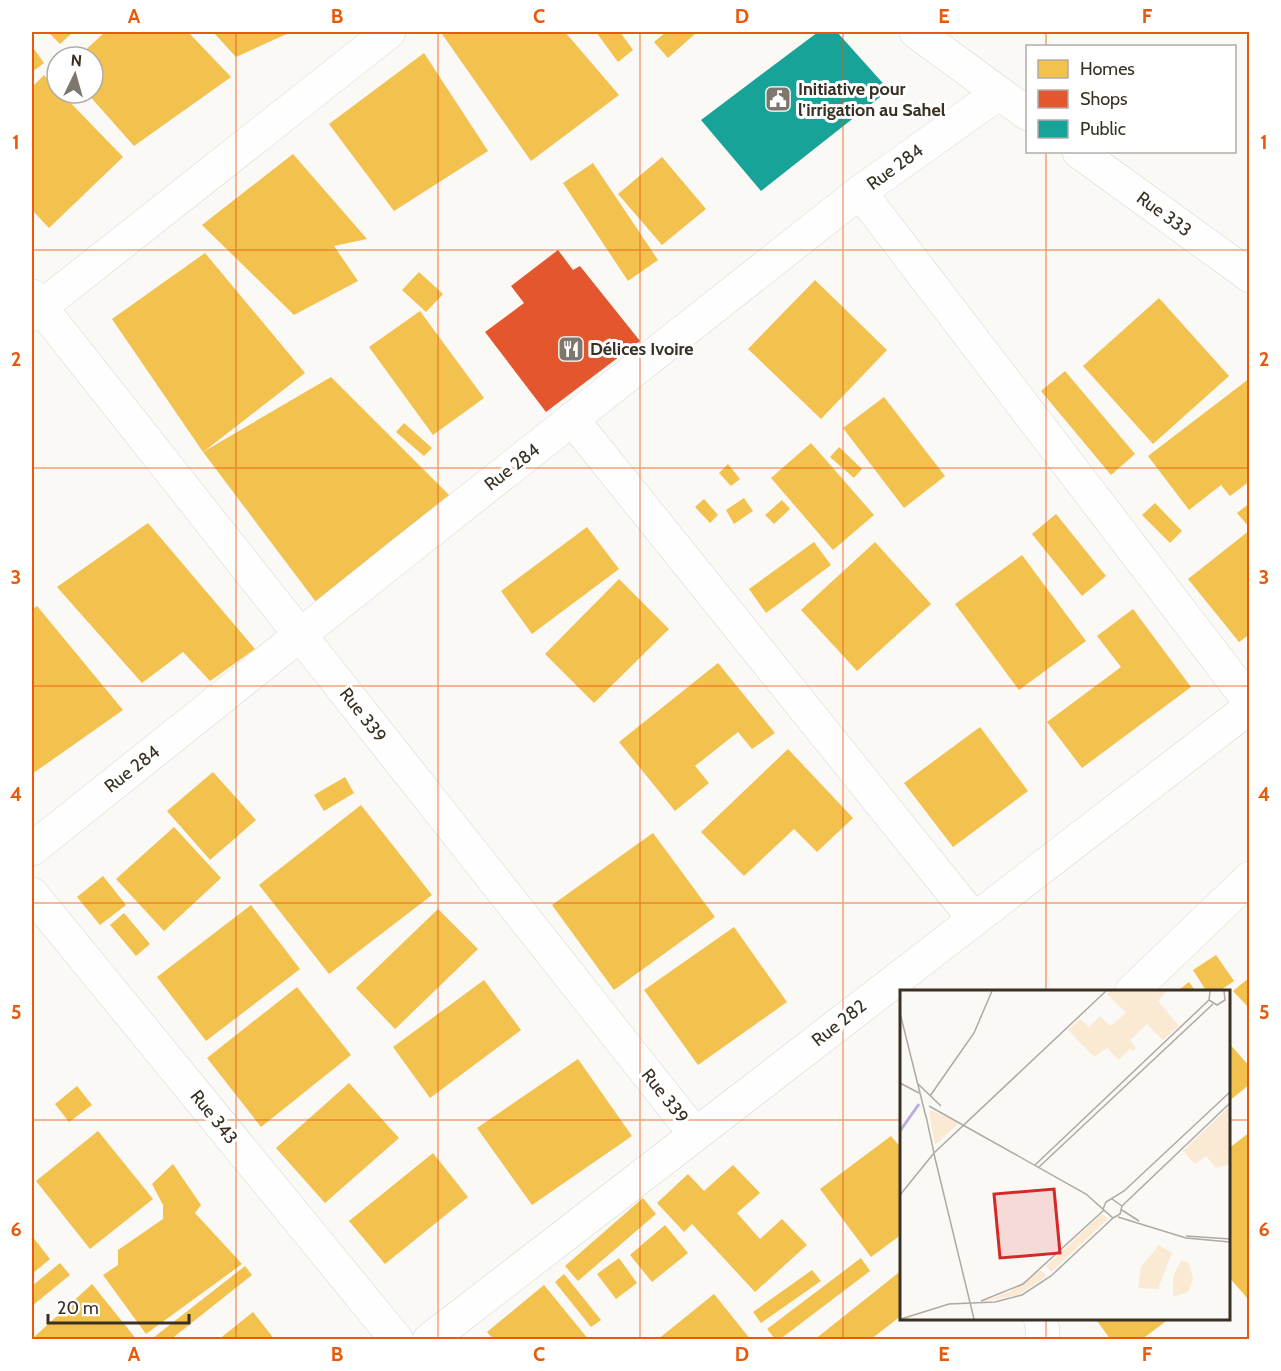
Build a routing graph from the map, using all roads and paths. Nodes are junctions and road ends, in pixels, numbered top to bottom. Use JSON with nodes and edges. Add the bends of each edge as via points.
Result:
{"nodes":[{"id":1,"x":388,"y":32,"type":"edge"},
{"id":2,"x":916,"y":32,"type":"edge"},
{"id":3,"x":999,"y":93,"type":"junction"},
{"id":4,"x":1026,"y":113,"type":"edge"},
{"id":5,"x":1080,"y":153,"type":"edge"},
{"id":6,"x":860,"y":192,"type":"junction"},
{"id":7,"x":1250,"y":276,"type":"edge"},
{"id":8,"x":34,"y":305,"type":"edge"},
{"id":9,"x":572,"y":419,"type":"junction"},
{"id":10,"x":300,"y":635,"type":"junction"},
{"id":11,"x":1250,"y":702,"type":"edge"},
{"id":12,"x":1250,"y":707,"type":"edge"},
{"id":13,"x":32,"y":849,"type":"edge"},
{"id":14,"x":1250,"y":878,"type":"edge"},
{"id":15,"x":32,"y":894,"type":"edge"},
{"id":16,"x":974,"y":919,"type":"junction"},
{"id":17,"x":1133,"y":990,"type":"edge"},
{"id":18,"x":695,"y":1134,"type":"junction"},
{"id":19,"x":1040,"y":1320,"type":"edge"},
{"id":20,"x":397,"y":1340,"type":"edge"},
{"id":21,"x":429,"y":1340,"type":"edge"},
{"id":22,"x":1042,"y":1340,"type":"edge"}],
"edges":[{"from":1,"to":8,"type":"street"},
{"from":2,"to":3,"type":"street"},
{"from":3,"to":4,"type":"street"},
{"from":3,"to":6,"type":"street","name":"Rue 284"},
{"from":5,"to":7,"type":"street","name":"Rue 333"},
{"from":6,"to":9,"type":"street","name":"Rue 284"},
{"from":6,"to":11,"type":"street"},
{"from":8,"to":10,"type":"street","name":"Rue 339"},
{"from":9,"to":10,"type":"street","name":"Rue 284"},
{"from":9,"to":16,"type":"street"},
{"from":10,"to":13,"type":"street","name":"Rue 284"},
{"from":10,"to":18,"type":"street","name":"Rue 339"},
{"from":12,"to":16,"type":"street","name":"Rue 282"},
{"from":14,"to":17,"type":"street"},
{"from":15,"to":20,"type":"street","name":"Rue 343"},
{"from":16,"to":18,"type":"street","name":"Rue 282"},
{"from":18,"to":21,"type":"street","name":"Rue 282"},
{"from":19,"to":22,"type":"street"}]}
